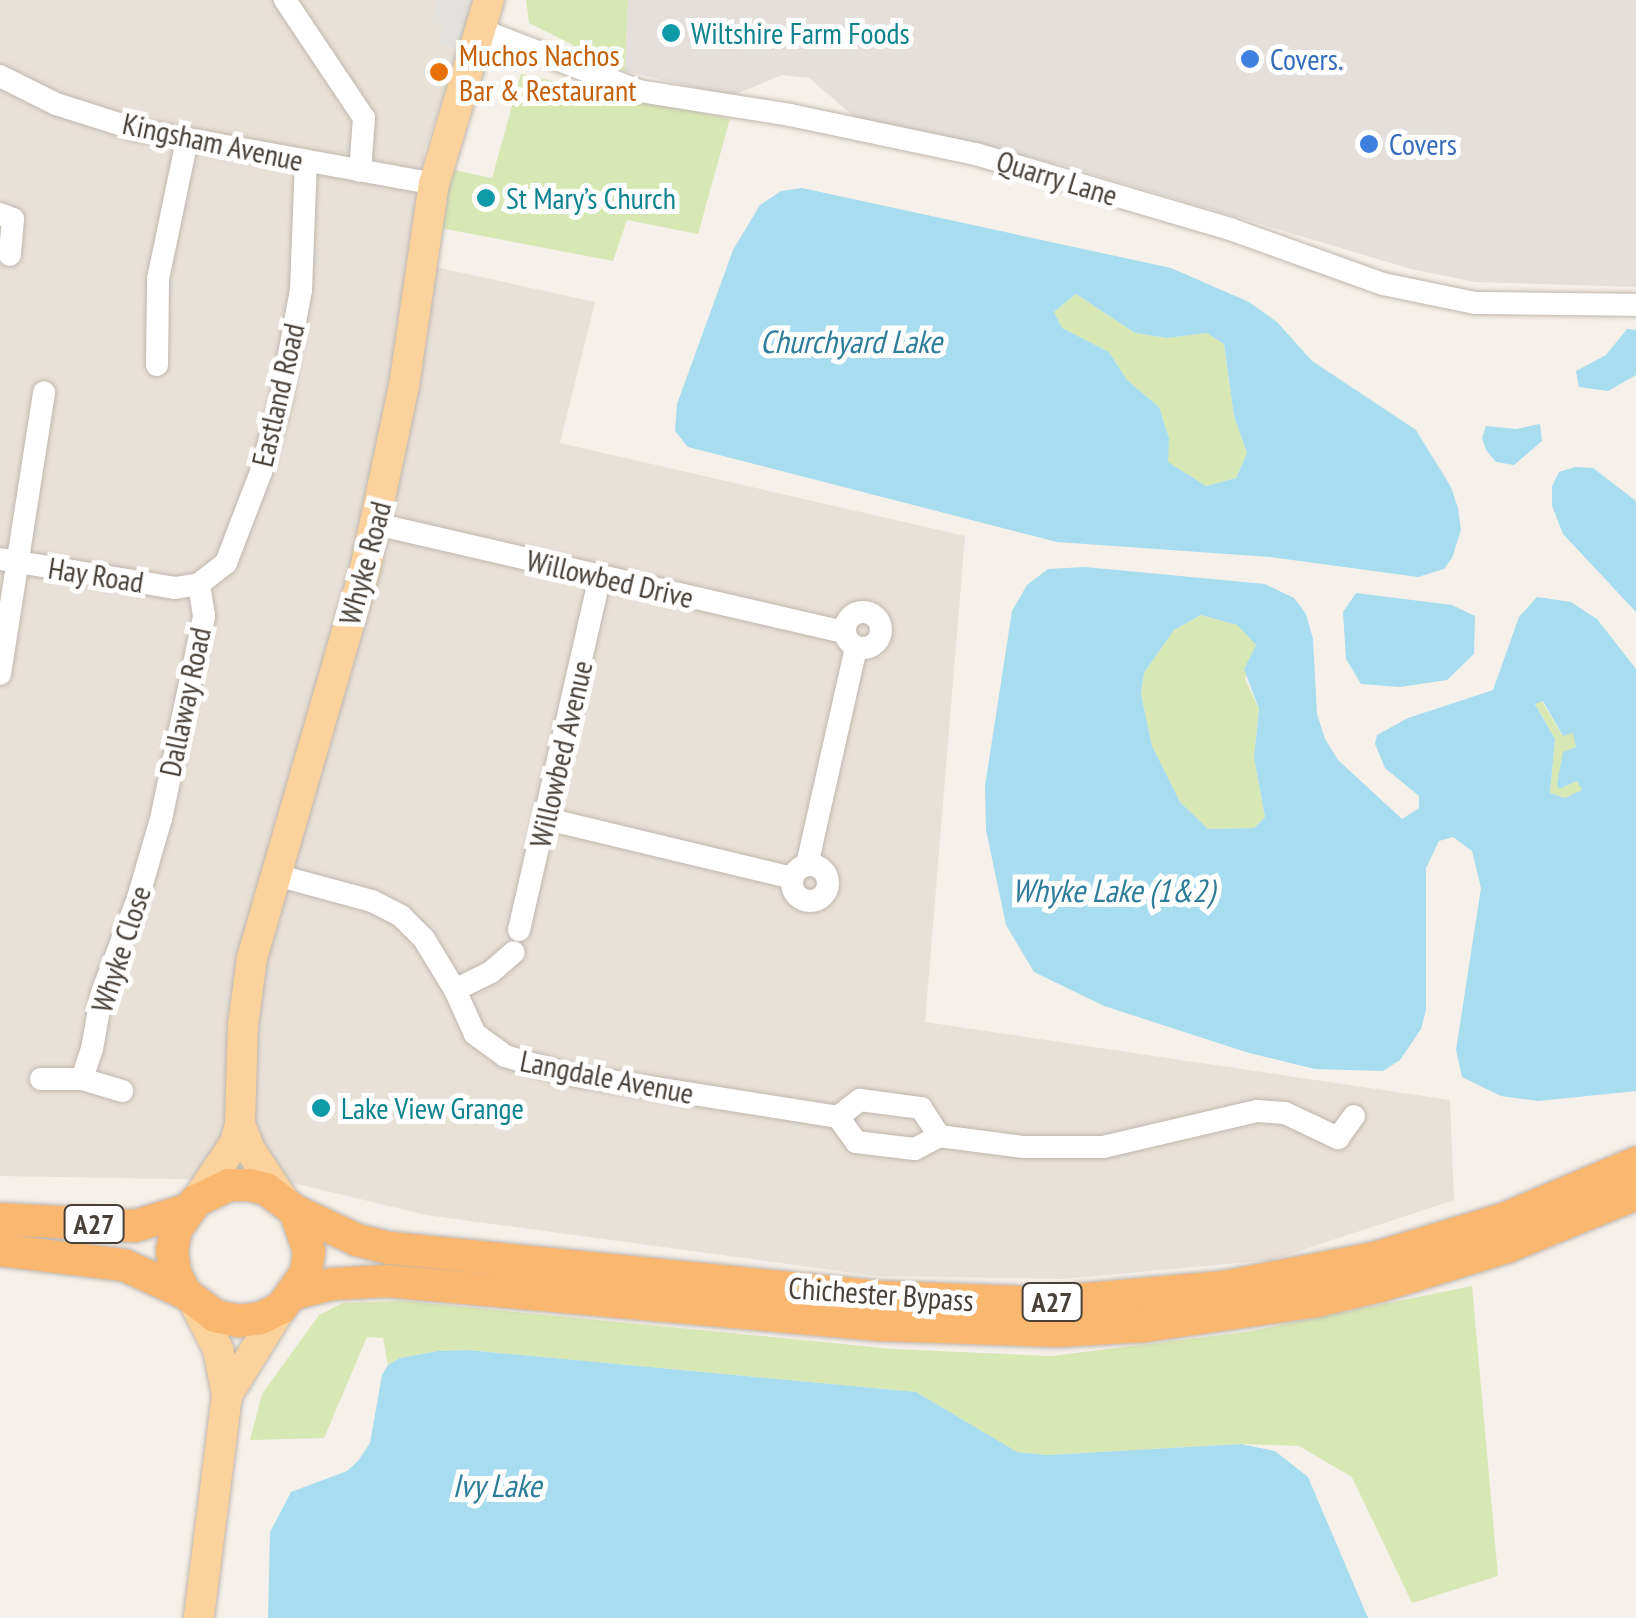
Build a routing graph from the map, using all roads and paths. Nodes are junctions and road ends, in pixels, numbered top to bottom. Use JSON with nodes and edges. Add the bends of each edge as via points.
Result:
{"nodes":[{"id":1,"x":289,"y":2,"type":"edge"},
{"id":2,"x":485,"y":15,"type":"edge"},
{"id":3,"x":0,"y":76,"type":"edge"},
{"id":4,"x":187,"y":140,"type":"junction"},
{"id":5,"x":306,"y":161,"type":"junction"},
{"id":6,"x":360,"y":171,"type":"junction"},
{"id":7,"x":434,"y":184,"type":"junction"},
{"id":8,"x":0,"y":214,"type":"edge"},
{"id":9,"x":10,"y":255,"type":"dead end"},
{"id":10,"x":1636,"y":305,"type":"edge"},
{"id":11,"x":157,"y":365,"type":"dead end"},
{"id":12,"x":44,"y":392,"type":"dead end"},
{"id":13,"x":376,"y":524,"type":"junction"},
{"id":14,"x":9,"y":560,"type":"edge"},
{"id":15,"x":600,"y":577,"type":"junction"},
{"id":16,"x":199,"y":584,"type":"junction"},
{"id":17,"x":0,"y":674,"type":"edge"},
{"id":18,"x":161,"y":819,"type":"joint"},
{"id":19,"x":547,"y":819,"type":"junction"},
{"id":20,"x":276,"y":875,"type":"junction"},
{"id":21,"x":455,"y":990,"type":"junction"},
{"id":22,"x":41,"y":1078,"type":"dead end"},
{"id":23,"x":82,"y":1079,"type":"junction"},
{"id":24,"x":122,"y":1090,"type":"dead end"},
{"id":25,"x":838,"y":1116,"type":"junction"},
{"id":26,"x":1354,"y":1116,"type":"dead end"},
{"id":27,"x":240,"y":1124,"type":"junction"},
{"id":28,"x":939,"y":1136,"type":"junction"},
{"id":29,"x":1636,"y":1163,"type":"edge"},
{"id":30,"x":1636,"y":1194,"type":"edge"},
{"id":31,"x":289,"y":1205,"type":"junction"},
{"id":32,"x":191,"y":1206,"type":"junction"},
{"id":33,"x":0,"y":1219,"type":"edge"},
{"id":34,"x":0,"y":1250,"type":"edge"},
{"id":35,"x":190,"y":1298,"type":"junction"},
{"id":36,"x":289,"y":1300,"type":"junction"},
{"id":37,"x":227,"y":1395,"type":"junction"},
{"id":38,"x":199,"y":1618,"type":"edge"}],
"edges":[{"from":1,"to":6,"type":"street","via":[[364,118]]},
{"from":2,"to":7,"type":"main road","name":"Whyke Road"},
{"from":2,"to":10,"type":"street","name":"Quarry Lane","via":[[639,91],[979,155],[1414,292],[1518,306]]},
{"from":3,"to":4,"type":"street","name":"Kingsham Avenue","via":[[56,104]]},
{"from":4,"to":5,"type":"street","name":"Kingsham Avenue"},
{"from":4,"to":11,"type":"street","via":[[158,279]]},
{"from":5,"to":6,"type":"street","name":"Kingsham Avenue"},
{"from":5,"to":16,"type":"street","name":"Eastland Road","via":[[301,290],[280,403],[226,564]]},
{"from":6,"to":7,"type":"street","name":"Kingsham Avenue"},
{"from":7,"to":13,"type":"main road","name":"Whyke Road"},
{"from":8,"to":9,"type":"street","via":[[13,219]]},
{"from":12,"to":14,"type":"street"},
{"from":13,"to":15,"type":"street","name":"Willowbed Drive"},
{"from":13,"to":20,"type":"main road","name":"Whyke Road"},
{"from":14,"to":16,"type":"street","name":"Hay Road","via":[[175,588]]},
{"from":14,"to":17,"type":"street","name":"Hay Road"},
{"from":15,"to":19,"type":"street","name":"Willowbed Avenue"},
{"from":15,"to":19,"type":"street","name":"Willowbed Drive","via":[[850,640],[799,872]]},
{"from":16,"to":18,"type":"street","name":"Dallaway Road","via":[[204,616]]},
{"from":18,"to":23,"type":"street","name":"Whyke Close","via":[[102,993]]},
{"from":19,"to":21,"type":"street","name":"Willowbed Avenue","via":[[516,941],[492,972]]},
{"from":20,"to":21,"type":"street","name":"Langdale Avenue","via":[[372,900],[401,916],[424,939]]},
{"from":20,"to":27,"type":"main road","name":"Whyke Road","via":[[252,958]]},
{"from":21,"to":25,"type":"street","name":"Langdale Avenue","via":[[476,1034],[505,1056],[567,1074]]},
{"from":22,"to":23,"type":"street"},
{"from":23,"to":24,"type":"street"},
{"from":25,"to":28,"type":"street","name":"Langdale Avenue","via":[[856,1142],[916,1148]]},
{"from":25,"to":28,"type":"street","name":"Langdale Avenue","via":[[860,1100],[921,1108]]},
{"from":26,"to":28,"type":"street","name":"Langdale Avenue","via":[[1338,1138],[1285,1113],[1257,1111],[1103,1148]]},
{"from":27,"to":31,"type":"main road","name":"Whyke Road"},
{"from":27,"to":32,"type":"main road","name":"Whyke Road","via":[[235,1143]]},
{"from":29,"to":31,"type":"highway","name":"Chichester Bypass","number":"A27","via":[[1504,1219],[1375,1258],[1224,1287],[1041,1302],[881,1297],[390,1248],[357,1240]]},
{"from":30,"to":36,"type":"highway","name":"Chichester Bypass","number":"A27","via":[[1507,1247],[1380,1286],[1145,1326],[883,1326],[387,1282],[332,1284]]},
{"from":31,"to":32,"type":"highway","via":[[248,1184],[229,1185]]},
{"from":31,"to":36,"type":"highway","via":[[309,1252]]},
{"from":32,"to":33,"type":"highway","number":"A27","via":[[135,1226]]},
{"from":32,"to":35,"type":"highway","via":[[172,1252]]},
{"from":34,"to":35,"type":"highway","number":"A27","via":[[124,1264]]},
{"from":35,"to":36,"type":"highway","via":[[215,1316],[238,1321],[260,1318]]},
{"from":35,"to":37,"type":"main road","via":[[218,1350]]},
{"from":36,"to":37,"type":"main road"},
{"from":37,"to":38,"type":"main road"}]}
